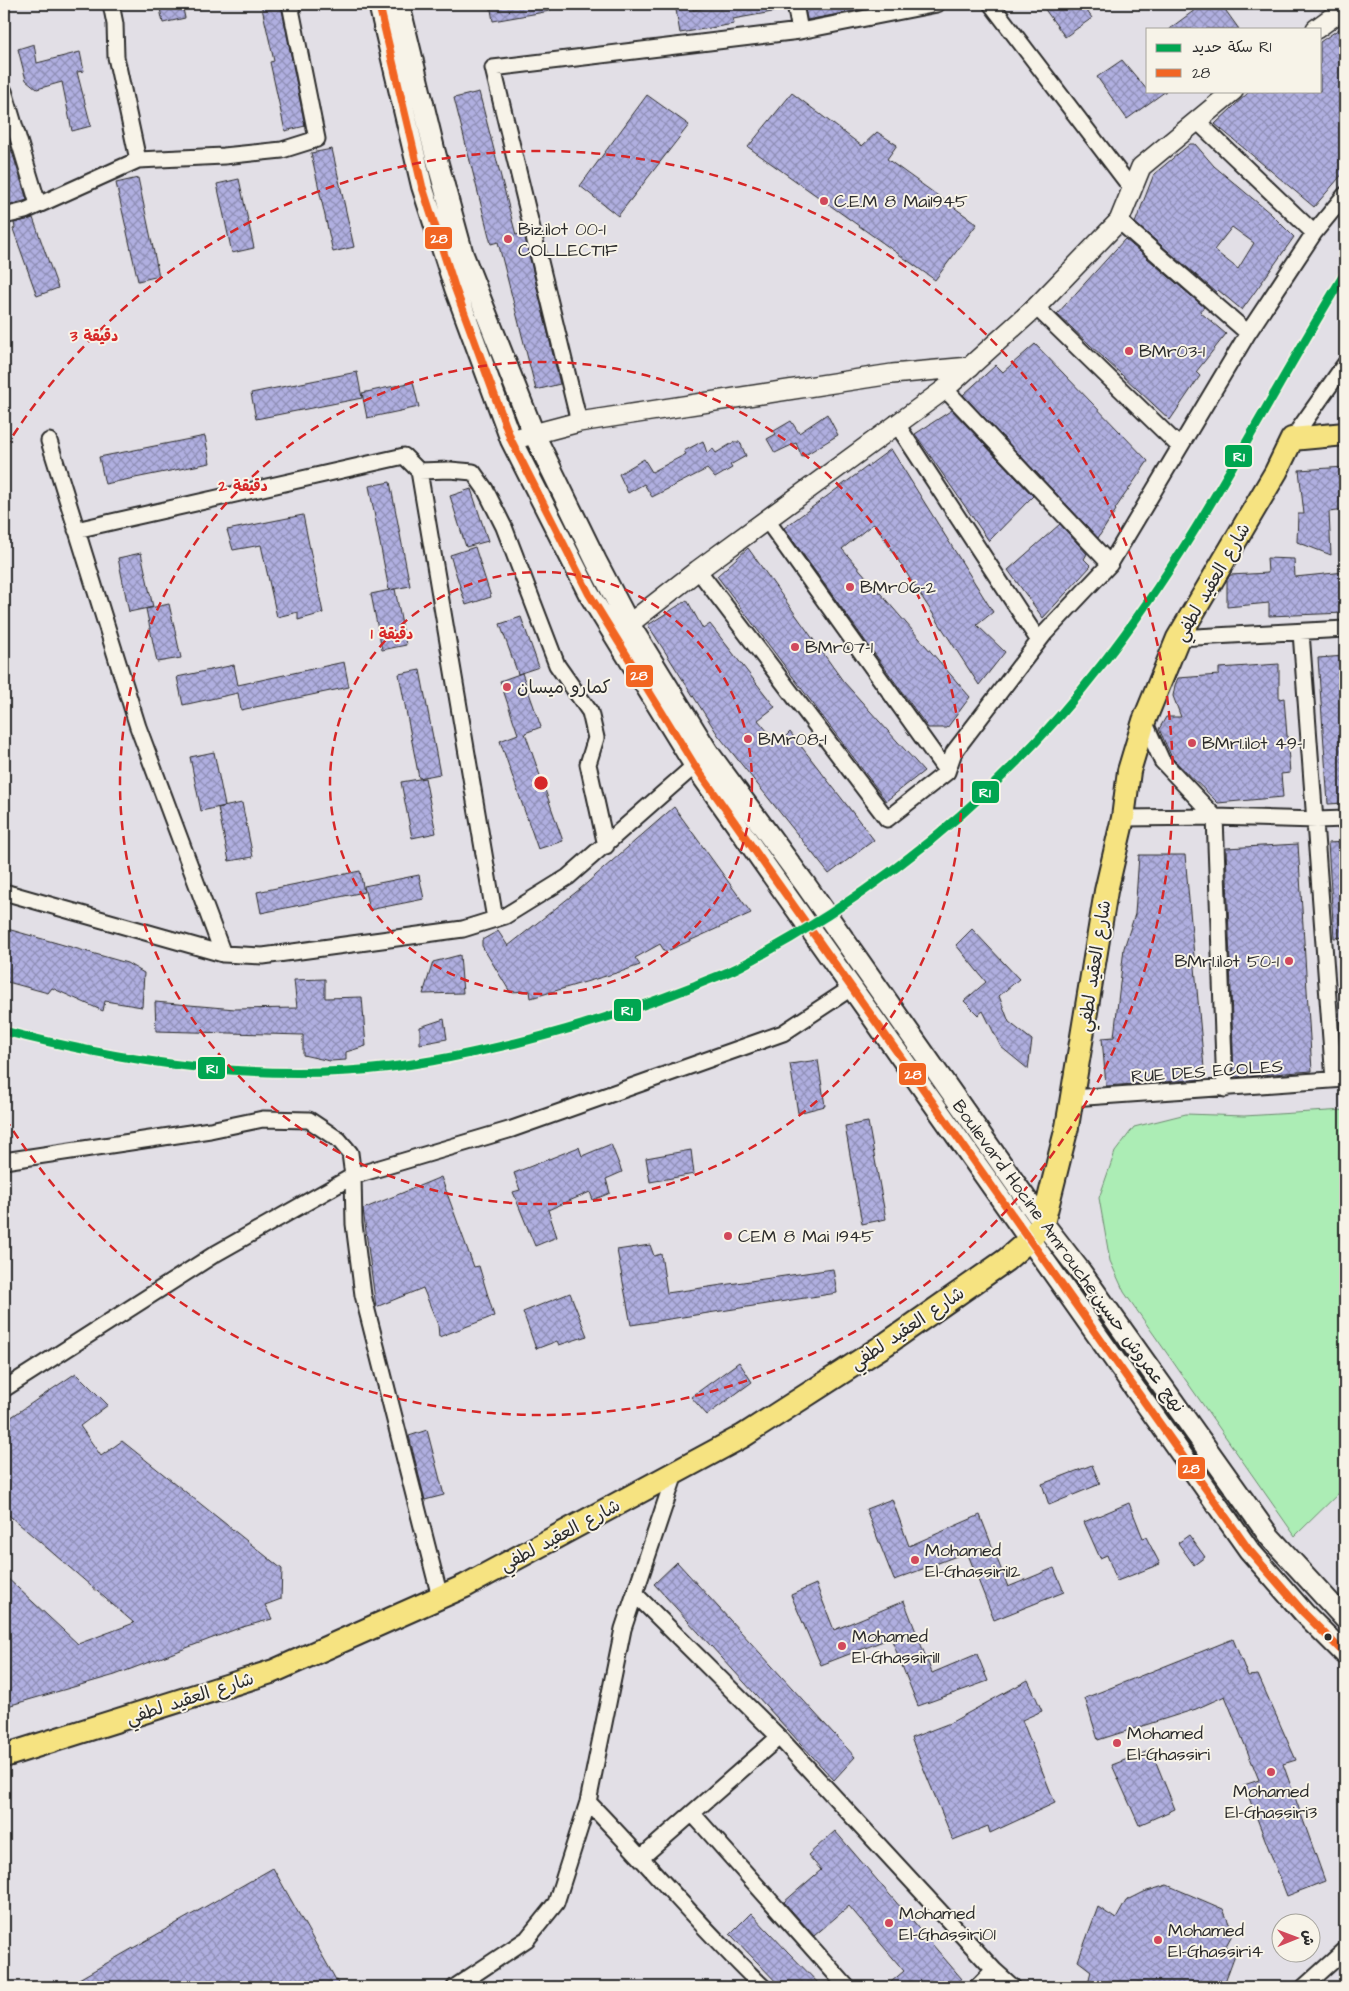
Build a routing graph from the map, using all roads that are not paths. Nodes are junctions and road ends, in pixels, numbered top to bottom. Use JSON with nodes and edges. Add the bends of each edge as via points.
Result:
{"nodes":[{"id":1,"x":111,"y":4,"type":"edge"},
{"id":2,"x":290,"y":4,"type":"edge"},
{"id":3,"x":379,"y":4,"type":"edge"},
{"id":4,"x":399,"y":4,"type":"edge"},
{"id":5,"x":795,"y":4,"type":"edge"},
{"id":6,"x":937,"y":4,"type":"edge"},
{"id":7,"x":991,"y":4,"type":"edge"},
{"id":8,"x":1345,"y":8,"type":"edge"},
{"id":9,"x":1317,"y":28,"type":"edge"},
{"id":10,"x":800,"y":31,"type":"junction"},
{"id":11,"x":4,"y":91,"type":"edge"},
{"id":12,"x":1232,"y":92,"type":"edge"},
{"id":13,"x":7,"y":116,"type":"edge"},
{"id":14,"x":1197,"y":121,"type":"junction"},
{"id":15,"x":138,"y":160,"type":"junction"},
{"id":16,"x":1132,"y":189,"type":"junction"},
{"id":17,"x":1345,"y":195,"type":"edge"},
{"id":18,"x":38,"y":204,"type":"junction"},
{"id":19,"x":4,"y":216,"type":"edge"},
{"id":20,"x":1119,"y":221,"type":"junction"},
{"id":21,"x":1314,"y":233,"type":"junction"},
{"id":22,"x":1036,"y":307,"type":"junction"},
{"id":23,"x":1248,"y":333,"type":"junction"},
{"id":24,"x":1345,"y":364,"type":"edge"},
{"id":25,"x":970,"y":367,"type":"junction"},
{"id":26,"x":945,"y":389,"type":"junction"},
{"id":27,"x":579,"y":422,"type":"junction"},
{"id":28,"x":896,"y":423,"type":"junction"},
{"id":29,"x":534,"y":434,"type":"junction"},
{"id":30,"x":1345,"y":434,"type":"edge"},
{"id":31,"x":1292,"y":439,"type":"junction"},
{"id":32,"x":512,"y":440,"type":"junction"},
{"id":33,"x":49,"y":441,"type":"dead end"},
{"id":34,"x":1179,"y":446,"type":"junction"},
{"id":35,"x":420,"y":471,"type":"junction"},
{"id":36,"x":766,"y":519,"type":"junction"},
{"id":37,"x":76,"y":530,"type":"junction"},
{"id":38,"x":1110,"y":564,"type":"junction"},
{"id":39,"x":698,"y":570,"type":"junction"},
{"id":40,"x":630,"y":624,"type":"junction"},
{"id":41,"x":1345,"y":629,"type":"edge"},
{"id":42,"x":1301,"y":632,"type":"junction"},
{"id":43,"x":1178,"y":638,"type":"junction"},
{"id":44,"x":1040,"y":641,"type":"junction"},
{"id":45,"x":1144,"y":721,"type":"junction"},
{"id":46,"x":702,"y":759,"type":"junction"},
{"id":47,"x":947,"y":772,"type":"junction"},
{"id":48,"x":1214,"y":817,"type":"junction"},
{"id":49,"x":1123,"y":818,"type":"junction"},
{"id":50,"x":1345,"y":819,"type":"edge"},
{"id":51,"x":1316,"y":820,"type":"junction"},
{"id":52,"x":606,"y":846,"type":"junction"},
{"id":53,"x":4,"y":892,"type":"edge"},
{"id":54,"x":495,"y":919,"type":"junction"},
{"id":55,"x":223,"y":954,"type":"junction"},
{"id":56,"x":851,"y":988,"type":"junction"},
{"id":57,"x":1340,"y":1080,"type":"edge"},
{"id":58,"x":1225,"y":1089,"type":"junction"},
{"id":59,"x":1072,"y":1098,"type":"junction"},
{"id":60,"x":4,"y":1161,"type":"edge"},
{"id":61,"x":353,"y":1176,"type":"junction"},
{"id":62,"x":1036,"y":1231,"type":"junction"},
{"id":63,"x":4,"y":1389,"type":"edge"},
{"id":64,"x":675,"y":1474,"type":"junction"},
{"id":65,"x":636,"y":1595,"type":"junction"},
{"id":66,"x":440,"y":1597,"type":"junction"},
{"id":67,"x":1345,"y":1620,"type":"edge"},
{"id":68,"x":1345,"y":1654,"type":"edge"},
{"id":69,"x":779,"y":1736,"type":"junction"},
{"id":70,"x":4,"y":1756,"type":"edge"},
{"id":71,"x":588,"y":1802,"type":"junction"},
{"id":72,"x":692,"y":1813,"type":"junction"},
{"id":73,"x":642,"y":1857,"type":"junction"},
{"id":74,"x":1345,"y":1950,"type":"edge"},
{"id":75,"x":994,"y":1970,"type":"junction"},
{"id":76,"x":455,"y":1987,"type":"edge"},
{"id":77,"x":763,"y":1987,"type":"edge"},
{"id":78,"x":848,"y":1987,"type":"edge"},
{"id":79,"x":977,"y":1987,"type":"edge"},
{"id":80,"x":1013,"y":1987,"type":"edge"},
{"id":81,"x":1304,"y":1987,"type":"edge"}],
"edges":[{"from":1,"to":15,"type":"street","via":[[116,57]]},
{"from":2,"to":15,"type":"street","via":[[317,140],[282,150]]},
{"from":3,"to":32,"type":"main road","via":[[422,186],[455,288]]},
{"from":4,"to":29,"type":"main road","via":[[463,255]]},
{"from":5,"to":10,"type":"street"},
{"from":6,"to":10,"type":"street"},
{"from":7,"to":16,"type":"street"},
{"from":8,"to":9,"type":"street"},
{"from":10,"to":27,"type":"street","via":[[493,68]]},
{"from":11,"to":13,"type":"street"},
{"from":12,"to":14,"type":"street"},
{"from":13,"to":18,"type":"street"},
{"from":14,"to":16,"type":"street","via":[[1141,167]]},
{"from":14,"to":21,"type":"street"},
{"from":15,"to":18,"type":"street"},
{"from":16,"to":20,"type":"street"},
{"from":17,"to":21,"type":"street"},
{"from":18,"to":19,"type":"street"},
{"from":20,"to":22,"type":"street"},
{"from":20,"to":23,"type":"street"},
{"from":21,"to":23,"type":"street"},
{"from":22,"to":25,"type":"street"},
{"from":22,"to":34,"type":"street"},
{"from":23,"to":34,"type":"street"},
{"from":24,"to":31,"type":"street"},
{"from":25,"to":26,"type":"street"},
{"from":25,"to":27,"type":"street","via":[[892,374]]},
{"from":26,"to":28,"type":"street"},
{"from":26,"to":38,"type":"street"},
{"from":27,"to":29,"type":"street"},
{"from":28,"to":36,"type":"street"},
{"from":28,"to":44,"type":"street"},
{"from":29,"to":32,"type":"street"},
{"from":29,"to":40,"type":"main road"},
{"from":30,"to":31,"type":"main road"},
{"from":31,"to":43,"type":"main road","name":"شارع العقيد لطفي","via":[[1276,472]]},
{"from":32,"to":46,"type":"main road","via":[[589,594]]},
{"from":33,"to":37,"type":"street"},
{"from":34,"to":38,"type":"street"},
{"from":35,"to":37,"type":"street","via":[[404,456]]},
{"from":35,"to":52,"type":"street","via":[[473,472],[486,489],[557,665],[590,712],[596,738],[588,764]]},
{"from":35,"to":54,"type":"street"},
{"from":36,"to":39,"type":"street"},
{"from":36,"to":47,"type":"street"},
{"from":37,"to":55,"type":"street","via":[[138,727]]},
{"from":38,"to":44,"type":"street"},
{"from":39,"to":40,"type":"street"},
{"from":39,"to":47,"type":"street","via":[[887,819]]},
{"from":40,"to":46,"type":"main road"},
{"from":41,"to":42,"type":"street"},
{"from":42,"to":43,"type":"street"},
{"from":42,"to":51,"type":"street"},
{"from":43,"to":45,"type":"main road","name":"شارع العقيد لطفي"},
{"from":44,"to":47,"type":"street","via":[[954,752]]},
{"from":45,"to":48,"type":"street","via":[[1162,761]]},
{"from":45,"to":49,"type":"main road","name":"شارع العقيد لطفي","via":[[1129,771]]},
{"from":46,"to":52,"type":"street"},
{"from":46,"to":56,"type":"main road","name":"Boulevard Hocine Amrouche;نهج عمروش حسين","via":[[787,897]]},
{"from":46,"to":62,"type":"main road","name":"Boulevard Hocine Amrouche;نهج عمروش حسين","via":[[805,884],[858,958]]},
{"from":48,"to":49,"type":"street"},
{"from":48,"to":51,"type":"street"},
{"from":48,"to":58,"type":"street"},
{"from":49,"to":59,"type":"main road","name":"شارع العقيد لطفي","via":[[1106,891]]},
{"from":50,"to":51,"type":"street"},
{"from":51,"to":57,"type":"street"},
{"from":52,"to":54,"type":"street","via":[[568,877]]},
{"from":53,"to":55,"type":"street"},
{"from":54,"to":55,"type":"street","via":[[462,929],[263,956]]},
{"from":56,"to":61,"type":"street","via":[[783,1033],[512,1129]]},
{"from":56,"to":62,"type":"main road","name":"Boulevard Hocine Amrouche;نهج عمروش حسين"},
{"from":57,"to":58,"type":"street","name":"RUE DES ECOLES"},
{"from":58,"to":59,"type":"street","name":"RUE DES ECOLES"},
{"from":59,"to":62,"type":"main road","name":"شارع العقيد لطفي"},
{"from":60,"to":61,"type":"street","via":[[264,1119],[309,1120],[340,1140],[350,1153]]},
{"from":61,"to":63,"type":"street","via":[[215,1254]]},
{"from":61,"to":66,"type":"street","via":[[354,1224],[363,1295]]},
{"from":62,"to":64,"type":"main road","name":"شارع العقيد لطفي","via":[[1006,1260],[886,1344],[743,1436]]},
{"from":62,"to":67,"type":"main road","name":"Boulevard Hocine Amrouche;نهج عمروش حسين","via":[[1081,1272],[1270,1536]]},
{"from":62,"to":68,"type":"main road","name":"Boulevard Hocine Amrouche;نهج عمروش حسين","via":[[1249,1550]]},
{"from":64,"to":65,"type":"street"},
{"from":64,"to":66,"type":"main road","name":"شارع العقيد لطفي"},
{"from":65,"to":69,"type":"street"},
{"from":65,"to":71,"type":"street","via":[[623,1629]]},
{"from":66,"to":70,"type":"main road","name":"شارع العقيد لطفي","via":[[274,1671]]},
{"from":69,"to":72,"type":"street"},
{"from":69,"to":75,"type":"street"},
{"from":71,"to":73,"type":"street"},
{"from":71,"to":76,"type":"street","via":[[556,1903],[527,1939]]},
{"from":72,"to":73,"type":"street"},
{"from":72,"to":78,"type":"street"},
{"from":73,"to":77,"type":"street","via":[[715,1942]]},
{"from":74,"to":81,"type":"street"},
{"from":75,"to":79,"type":"street"},
{"from":75,"to":80,"type":"street"}]}
